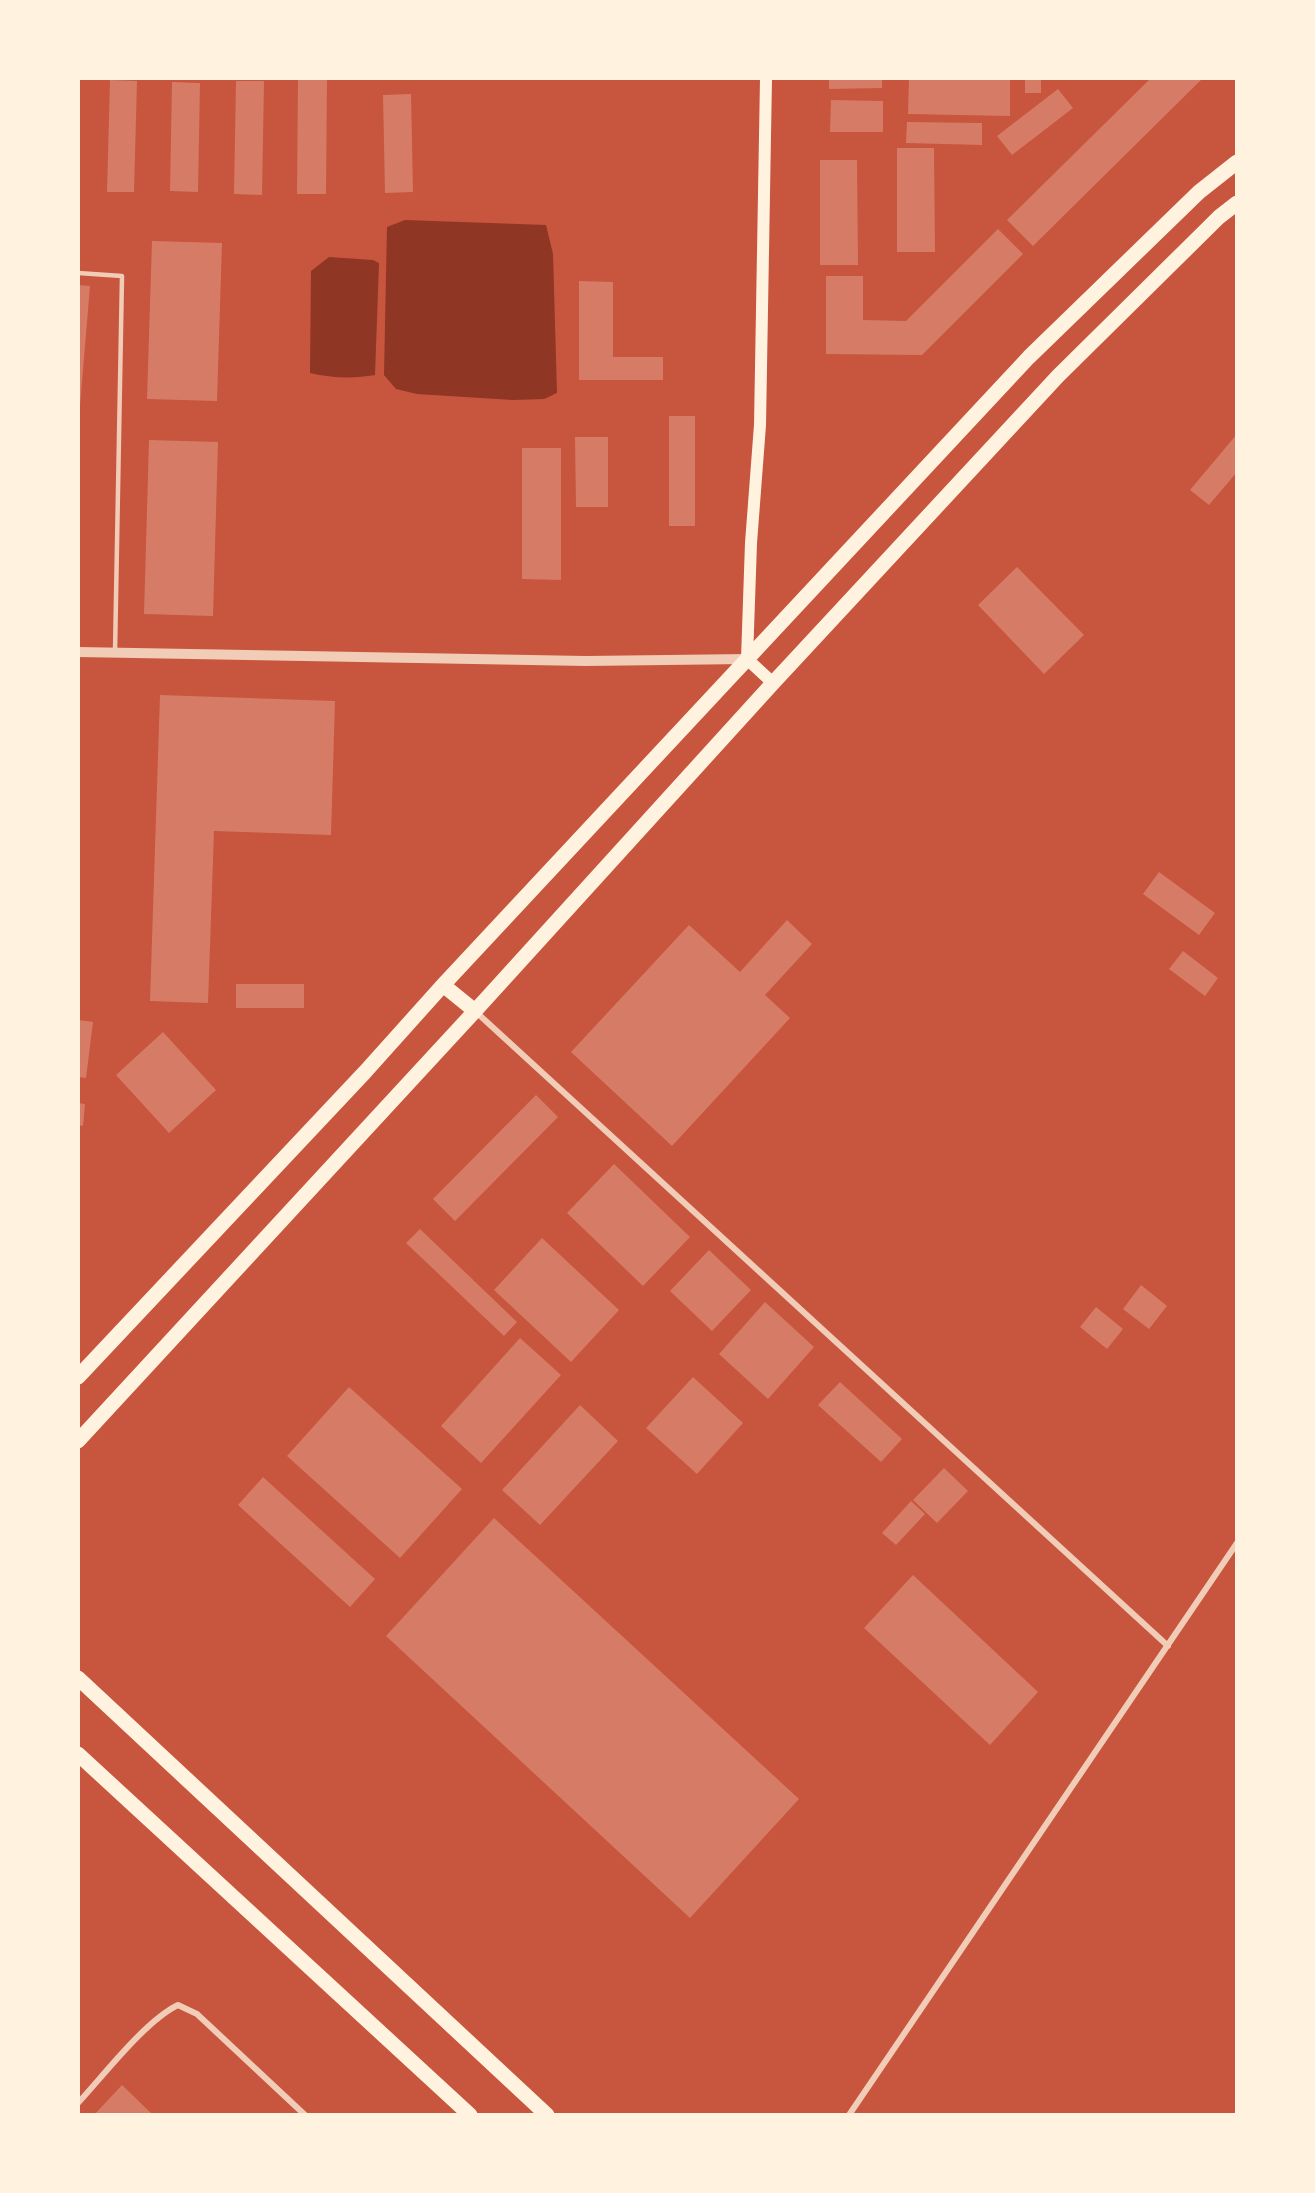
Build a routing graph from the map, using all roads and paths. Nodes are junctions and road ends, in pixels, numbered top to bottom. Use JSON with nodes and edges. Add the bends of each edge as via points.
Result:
{"nodes":[{"id":1,"x":766,"y":78,"type":"edge"},
{"id":2,"x":1237,"y":162,"type":"edge"},
{"id":3,"x":1237,"y":202,"type":"edge"},
{"id":4,"x":78,"y":273,"type":"edge"},
{"id":5,"x":78,"y":652,"type":"edge"},
{"id":6,"x":115,"y":652,"type":"junction"},
{"id":7,"x":747,"y":659,"type":"junction"},
{"id":8,"x":773,"y":683,"type":"junction"},
{"id":9,"x":443,"y":986,"type":"junction"},
{"id":10,"x":475,"y":1011,"type":"junction"},
{"id":11,"x":78,"y":1377,"type":"edge"},
{"id":12,"x":78,"y":1441,"type":"edge"},
{"id":13,"x":1237,"y":1543,"type":"edge"},
{"id":14,"x":1168,"y":1646,"type":"junction"},
{"id":15,"x":78,"y":1678,"type":"edge"},
{"id":16,"x":78,"y":1754,"type":"edge"},
{"id":17,"x":78,"y":2103,"type":"edge"},
{"id":18,"x":305,"y":2115,"type":"edge"},
{"id":19,"x":470,"y":2115,"type":"edge"},
{"id":20,"x":547,"y":2115,"type":"edge"},
{"id":21,"x":849,"y":2115,"type":"edge"}],
"edges":[{"from":1,"to":7,"type":"main road","via":[[760,425]]},
{"from":2,"to":7,"type":"main road","via":[[1199,192],[1029,357]]},
{"from":3,"to":8,"type":"main road","via":[[1059,376]]},
{"from":4,"to":6,"type":"lane","via":[[122,276]]},
{"from":5,"to":6,"type":"street"},
{"from":6,"to":7,"type":"street","via":[[586,661]]},
{"from":7,"to":8,"type":"main road"},
{"from":7,"to":9,"type":"main road"},
{"from":8,"to":10,"type":"main road"},
{"from":9,"to":10,"type":"main road"},
{"from":9,"to":11,"type":"main road"},
{"from":10,"to":12,"type":"main road"},
{"from":10,"to":14,"type":"street"},
{"from":13,"to":14,"type":"street"},
{"from":14,"to":21,"type":"street"},
{"from":15,"to":20,"type":"main road"},
{"from":16,"to":19,"type":"main road"},
{"from":17,"to":18,"type":"street","via":[[163,2012],[178,2006],[197,2014]]}]}
